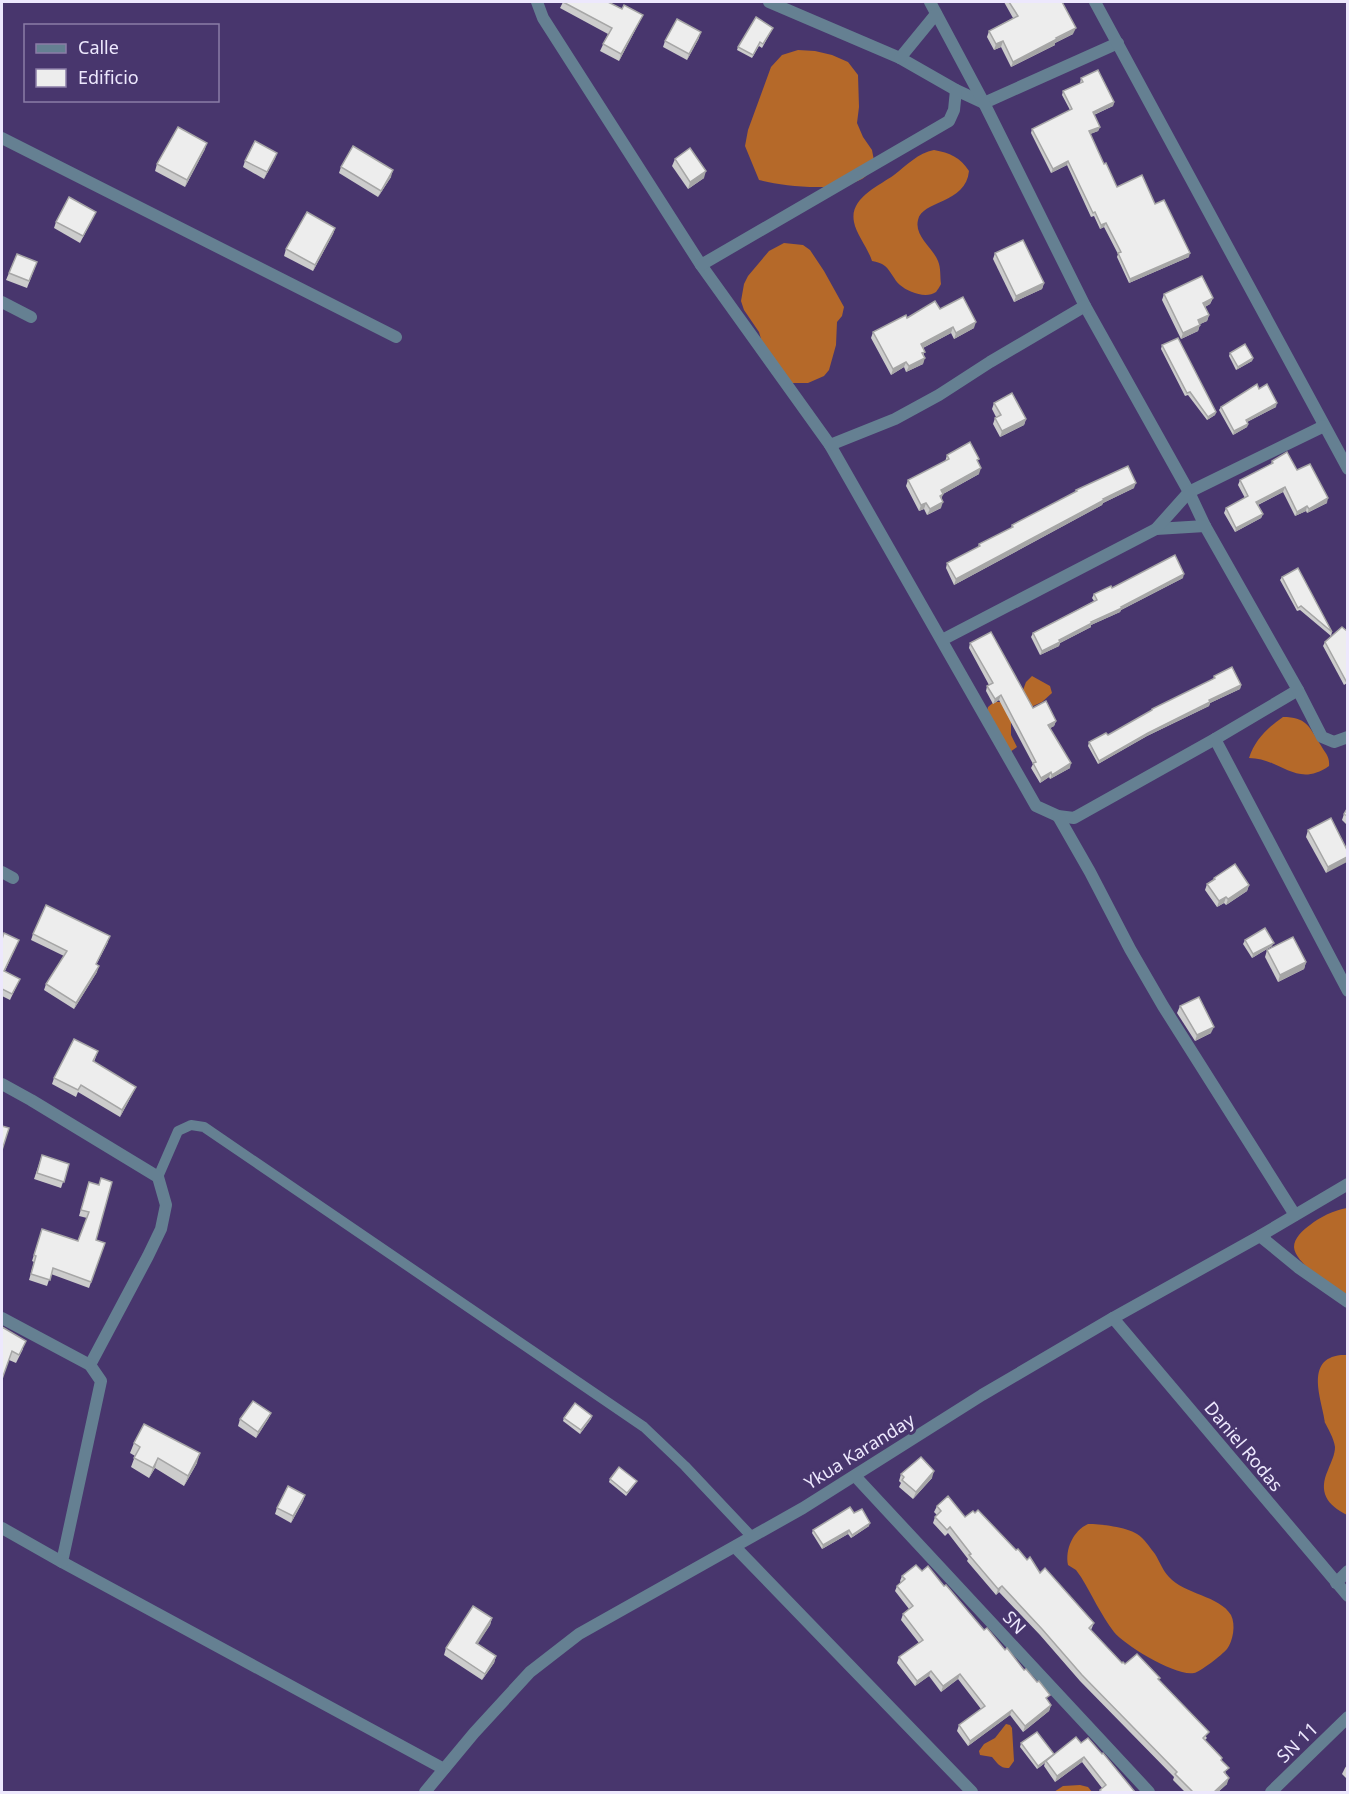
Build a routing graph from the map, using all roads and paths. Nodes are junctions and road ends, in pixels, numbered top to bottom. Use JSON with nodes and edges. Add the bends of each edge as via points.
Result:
{"nodes":[{"id":1,"x":537,"y":2,"type":"edge"},
{"id":2,"x":770,"y":2,"type":"edge"},
{"id":3,"x":930,"y":2,"type":"edge"},
{"id":4,"x":1095,"y":2,"type":"edge"},
{"id":5,"x":936,"y":14,"type":"junction"},
{"id":6,"x":1118,"y":43,"type":"junction"},
{"id":7,"x":900,"y":58,"type":"junction"},
{"id":8,"x":956,"y":90,"type":"junction"},
{"id":9,"x":984,"y":103,"type":"junction"},
{"id":10,"x":2,"y":138,"type":"edge"},
{"id":11,"x":701,"y":265,"type":"junction"},
{"id":12,"x":2,"y":302,"type":"edge"},
{"id":13,"x":1085,"y":306,"type":"junction"},
{"id":14,"x":31,"y":317,"type":"dead end"},
{"id":15,"x":396,"y":337,"type":"dead end"},
{"id":16,"x":1324,"y":426,"type":"junction"},
{"id":17,"x":830,"y":445,"type":"junction"},
{"id":18,"x":1347,"y":469,"type":"edge"},
{"id":19,"x":1189,"y":492,"type":"junction"},
{"id":20,"x":1205,"y":526,"type":"junction"},
{"id":21,"x":1156,"y":529,"type":"junction"},
{"id":22,"x":942,"y":640,"type":"junction"},
{"id":23,"x":1298,"y":690,"type":"junction"},
{"id":24,"x":1347,"y":737,"type":"edge"},
{"id":25,"x":1215,"y":740,"type":"junction"},
{"id":26,"x":1058,"y":816,"type":"junction"},
{"id":27,"x":1347,"y":991,"type":"edge"},
{"id":28,"x":2,"y":1084,"type":"edge"},
{"id":29,"x":158,"y":1177,"type":"junction"},
{"id":30,"x":1347,"y":1184,"type":"edge"},
{"id":31,"x":1295,"y":1215,"type":"junction"},
{"id":32,"x":1260,"y":1236,"type":"junction"},
{"id":33,"x":1347,"y":1302,"type":"edge"},
{"id":34,"x":2,"y":1318,"type":"edge"},
{"id":35,"x":1113,"y":1318,"type":"junction"},
{"id":36,"x":90,"y":1365,"type":"junction"},
{"id":37,"x":855,"y":1476,"type":"junction"},
{"id":38,"x":2,"y":1528,"type":"edge"},
{"id":39,"x":752,"y":1537,"type":"junction"},
{"id":40,"x":735,"y":1547,"type":"junction"},
{"id":41,"x":63,"y":1562,"type":"junction"},
{"id":42,"x":1347,"y":1571,"type":"edge"},
{"id":43,"x":1336,"y":1583,"type":"junction"},
{"id":44,"x":1347,"y":1596,"type":"edge"},
{"id":45,"x":1347,"y":1717,"type":"edge"},
{"id":46,"x":444,"y":1769,"type":"junction"},
{"id":47,"x":425,"y":1792,"type":"edge"},
{"id":48,"x":972,"y":1792,"type":"edge"},
{"id":49,"x":1149,"y":1792,"type":"edge"},
{"id":50,"x":1271,"y":1792,"type":"edge"}],
"edges":[{"from":1,"to":11,"type":"street","via":[[543,18]]},
{"from":2,"to":7,"type":"street"},
{"from":3,"to":5,"type":"street"},
{"from":4,"to":6,"type":"street"},
{"from":5,"to":7,"type":"street"},
{"from":5,"to":9,"type":"street"},
{"from":6,"to":9,"type":"street"},
{"from":6,"to":16,"type":"street"},
{"from":7,"to":8,"type":"street"},
{"from":8,"to":9,"type":"street"},
{"from":8,"to":11,"type":"street","via":[[949,122]]},
{"from":9,"to":13,"type":"street"},
{"from":10,"to":15,"type":"street"},
{"from":11,"to":17,"type":"street"},
{"from":12,"to":14,"type":"street"},
{"from":13,"to":17,"type":"street","via":[[895,419]]},
{"from":13,"to":19,"type":"street"},
{"from":16,"to":18,"type":"street"},
{"from":16,"to":19,"type":"street"},
{"from":17,"to":22,"type":"street"},
{"from":19,"to":20,"type":"street"},
{"from":19,"to":21,"type":"street"},
{"from":20,"to":21,"type":"street"},
{"from":20,"to":23,"type":"street"},
{"from":21,"to":22,"type":"street"},
{"from":22,"to":26,"type":"street","via":[[1036,806]]},
{"from":23,"to":24,"type":"street","via":[[1323,737],[1334,742]]},
{"from":23,"to":25,"type":"street"},
{"from":25,"to":26,"type":"street","via":[[1074,818]]},
{"from":25,"to":27,"type":"street"},
{"from":26,"to":31,"type":"street","via":[[1163,1006]]},
{"from":28,"to":29,"type":"street"},
{"from":29,"to":36,"type":"street","via":[[166,1205],[161,1229]]},
{"from":29,"to":39,"type":"lane","via":[[178,1131],[190,1125],[204,1127],[644,1427]]},
{"from":30,"to":31,"type":"street","name":"Ykua Karanday"},
{"from":31,"to":32,"type":"street","name":"Ykua Karanday"},
{"from":32,"to":33,"type":"street"},
{"from":32,"to":35,"type":"street","name":"Ykua Karanday"},
{"from":34,"to":36,"type":"street"},
{"from":35,"to":37,"type":"street","name":"Ykua Karanday"},
{"from":35,"to":43,"type":"street","name":"Daniel Rodas"},
{"from":36,"to":41,"type":"street","via":[[101,1381]]},
{"from":37,"to":39,"type":"street","name":"Ykua Karanday"},
{"from":37,"to":49,"type":"street","name":"SN"},
{"from":38,"to":41,"type":"street"},
{"from":39,"to":40,"type":"street","name":"Ykua Karanday"},
{"from":40,"to":46,"type":"street","name":"Ykua Karanday","via":[[558,1649],[530,1672]]},
{"from":40,"to":48,"type":"street"},
{"from":41,"to":46,"type":"street"},
{"from":42,"to":43,"type":"street"},
{"from":43,"to":44,"type":"street","name":"Daniel Rodas"},
{"from":45,"to":50,"type":"street","name":"SN 11"},
{"from":46,"to":47,"type":"street","name":"Ykua Karanday"}]}
